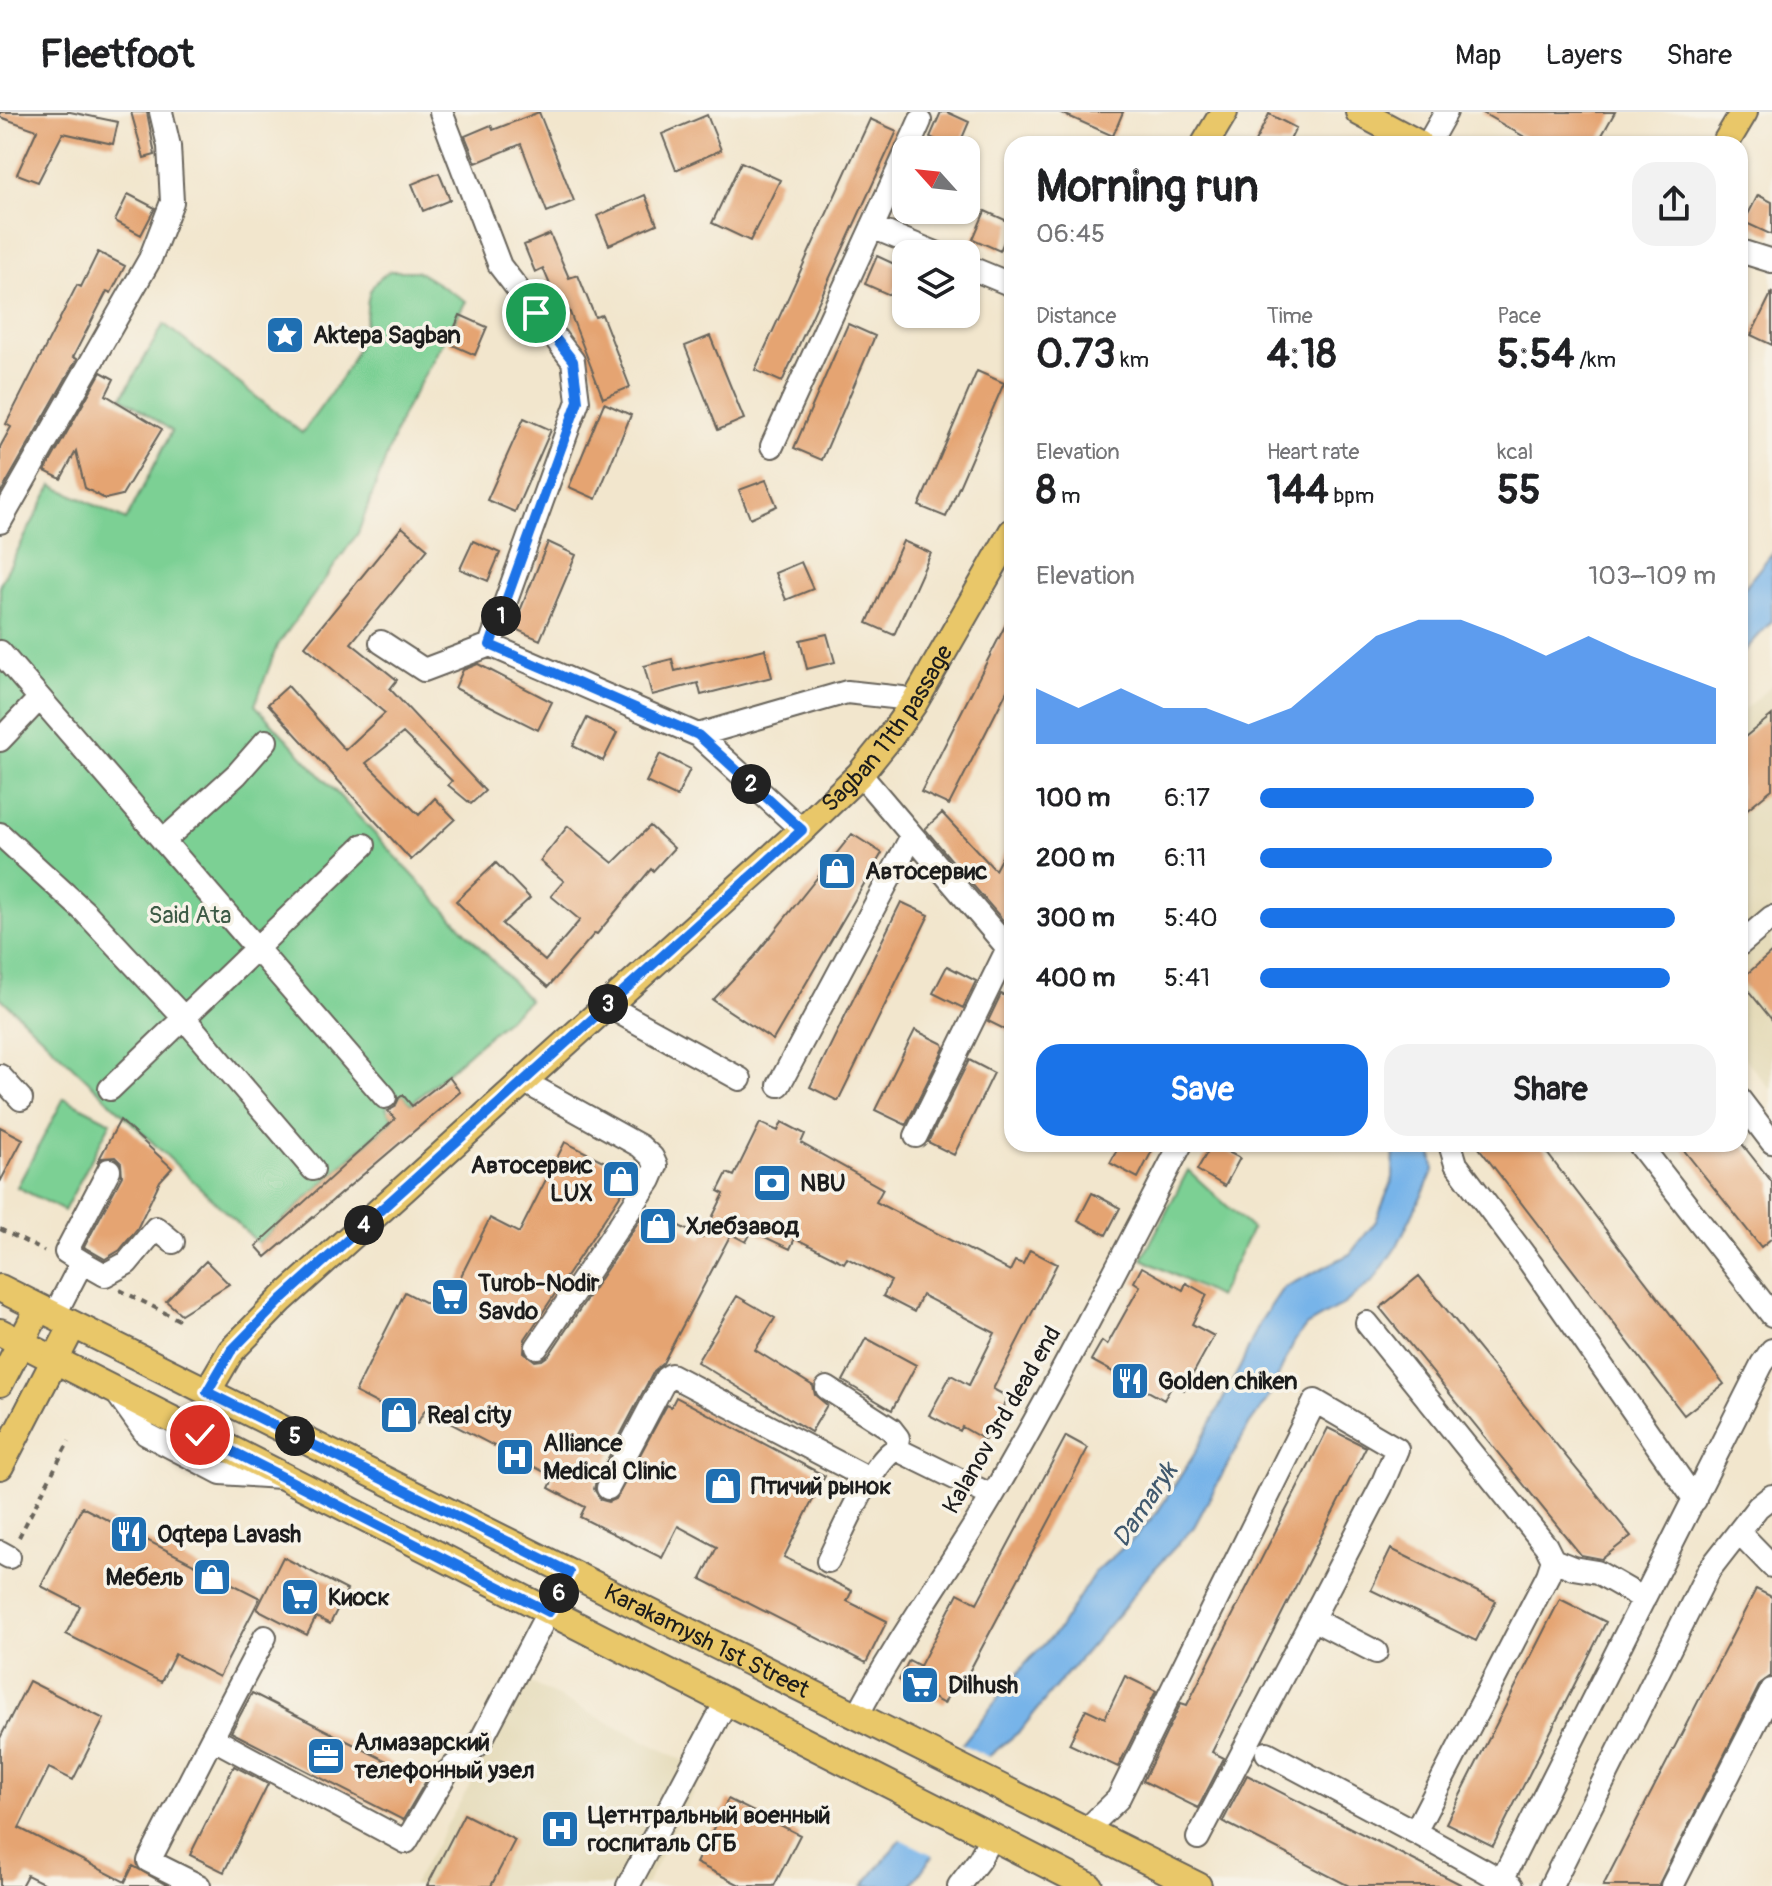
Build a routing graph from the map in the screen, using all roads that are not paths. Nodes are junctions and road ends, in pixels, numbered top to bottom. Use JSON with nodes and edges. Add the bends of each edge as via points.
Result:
{"nodes":[{"id":1,"x":161,"y":112,"type":"edge"},
{"id":2,"x":441,"y":112,"type":"edge"},
{"id":3,"x":1224,"y":112,"type":"edge"},
{"id":4,"x":1359,"y":112,"type":"edge"},
{"id":5,"x":1446,"y":112,"type":"edge"},
{"id":6,"x":1744,"y":112,"type":"edge"},
{"id":7,"x":920,"y":121,"type":"dead end"},
{"id":8,"x":914,"y":136,"type":"edge"},
{"id":9,"x":1210,"y":136,"type":"edge"},
{"id":10,"x":1404,"y":136,"type":"edge"},
{"id":11,"x":1432,"y":136,"type":"edge"},
{"id":12,"x":1730,"y":136,"type":"edge"},
{"id":13,"x":892,"y":184,"type":"edge"},
{"id":14,"x":872,"y":227,"type":"junction"},
{"id":15,"x":904,"y":240,"type":"edge"},
{"id":16,"x":1748,"y":254,"type":"edge"},
{"id":17,"x":1772,"y":261,"type":"edge"},
{"id":18,"x":980,"y":272,"type":"edge"},
{"id":19,"x":1004,"y":282,"type":"edge"},
{"id":20,"x":772,"y":446,"type":"dead end"},
{"id":21,"x":0,"y":522,"type":"edge"},
{"id":22,"x":1004,"y":546,"type":"edge"},
{"id":23,"x":381,"y":642,"type":"dead end"},
{"id":24,"x":490,"y":645,"type":"junction"},
{"id":25,"x":0,"y":652,"type":"edge"},
{"id":26,"x":39,"y":699,"type":"junction"},
{"id":27,"x":914,"y":703,"type":"junction"},
{"id":28,"x":698,"y":735,"type":"junction"},
{"id":29,"x":0,"y":740,"type":"edge"},
{"id":30,"x":266,"y":741,"type":"dead end"},
{"id":31,"x":860,"y":774,"type":"junction"},
{"id":32,"x":802,"y":830,"type":"junction"},
{"id":33,"x":0,"y":834,"type":"edge"},
{"id":34,"x":912,"y":836,"type":"junction"},
{"id":35,"x":163,"y":841,"type":"junction"},
{"id":36,"x":364,"y":845,"type":"dead end"},
{"id":37,"x":1772,"y":917,"type":"edge"},
{"id":38,"x":1748,"y":937,"type":"edge"},
{"id":39,"x":1004,"y":943,"type":"edge"},
{"id":40,"x":255,"y":949,"type":"junction"},
{"id":41,"x":1004,"y":962,"type":"edge"},
{"id":42,"x":606,"y":1005,"type":"junction"},
{"id":43,"x":184,"y":1018,"type":"junction"},
{"id":44,"x":0,"y":1076,"type":"edge"},
{"id":45,"x":740,"y":1079,"type":"dead end"},
{"id":46,"x":523,"y":1081,"type":"junction"},
{"id":47,"x":779,"y":1085,"type":"dead end"},
{"id":48,"x":110,"y":1089,"type":"dead end"},
{"id":49,"x":385,"y":1097,"type":"dead end"},
{"id":50,"x":21,"y":1099,"type":"dead end"},
{"id":51,"x":1748,"y":1110,"type":"edge"},
{"id":52,"x":916,"y":1136,"type":"dead end"},
{"id":53,"x":1772,"y":1142,"type":"edge"},
{"id":54,"x":1177,"y":1152,"type":"edge"},
{"id":55,"x":1452,"y":1152,"type":"edge"},
{"id":56,"x":1645,"y":1152,"type":"edge"},
{"id":57,"x":313,"y":1169,"type":"dead end"},
{"id":58,"x":109,"y":1170,"type":"dead end"},
{"id":59,"x":173,"y":1242,"type":"dead end"},
{"id":60,"x":82,"y":1262,"type":"junction"},
{"id":61,"x":0,"y":1288,"type":"edge"},
{"id":62,"x":1772,"y":1315,"type":"edge"},
{"id":63,"x":55,"y":1316,"type":"junction"},
{"id":64,"x":1367,"y":1323,"type":"dead end"},
{"id":65,"x":10,"y":1337,"type":"edge"},
{"id":66,"x":537,"y":1347,"type":"dead end"},
{"id":67,"x":1772,"y":1350,"type":"edge"},
{"id":68,"x":54,"y":1361,"type":"junction"},
{"id":69,"x":0,"y":1383,"type":"edge"},
{"id":70,"x":827,"y":1388,"type":"dead end"},
{"id":71,"x":207,"y":1392,"type":"junction"},
{"id":72,"x":896,"y":1449,"type":"junction"},
{"id":73,"x":0,"y":1466,"type":"edge"},
{"id":74,"x":869,"y":1479,"type":"junction"},
{"id":75,"x":608,"y":1488,"type":"dead end"},
{"id":76,"x":992,"y":1496,"type":"junction"},
{"id":77,"x":1772,"y":1496,"type":"edge"},
{"id":78,"x":1695,"y":1500,"type":"junction"},
{"id":79,"x":1739,"y":1532,"type":"junction"},
{"id":80,"x":1553,"y":1560,"type":"junction"},
{"id":81,"x":828,"y":1561,"type":"dead end"},
{"id":82,"x":1772,"y":1566,"type":"edge"},
{"id":83,"x":569,"y":1572,"type":"junction"},
{"id":84,"x":1644,"y":1599,"type":"junction"},
{"id":85,"x":549,"y":1612,"type":"junction"},
{"id":86,"x":1312,"y":1619,"type":"junction"},
{"id":87,"x":265,"y":1637,"type":"dead end"},
{"id":88,"x":1376,"y":1652,"type":"dead end"},
{"id":89,"x":1772,"y":1690,"type":"edge"},
{"id":90,"x":726,"y":1702,"type":"junction"},
{"id":91,"x":857,"y":1716,"type":"junction"},
{"id":92,"x":212,"y":1738,"type":"junction"},
{"id":93,"x":1267,"y":1753,"type":"dead end"},
{"id":94,"x":1086,"y":1830,"type":"junction"},
{"id":95,"x":1415,"y":1832,"type":"junction"},
{"id":96,"x":987,"y":1834,"type":"junction"},
{"id":97,"x":1198,"y":1838,"type":"dead end"},
{"id":98,"x":1504,"y":1884,"type":"edge"},
{"id":99,"x":199,"y":1886,"type":"edge"},
{"id":100,"x":628,"y":1886,"type":"edge"},
{"id":101,"x":959,"y":1886,"type":"edge"},
{"id":102,"x":1089,"y":1886,"type":"edge"},
{"id":103,"x":1198,"y":1886,"type":"edge"},
{"id":104,"x":1551,"y":1886,"type":"edge"},
{"id":105,"x":1672,"y":1886,"type":"edge"}],
"edges":[{"from":1,"to":21,"type":"street","via":[[172,202],[150,259]]},
{"from":2,"to":24,"type":"street","via":[[500,266],[573,361],[578,401]]},
{"from":3,"to":9,"type":"main road"},
{"from":4,"to":10,"type":"main road"},
{"from":5,"to":11,"type":"street"},
{"from":6,"to":12,"type":"main road"},
{"from":7,"to":8,"type":"street"},
{"from":13,"to":14,"type":"street"},
{"from":14,"to":15,"type":"street"},
{"from":14,"to":20,"type":"street"},
{"from":16,"to":17,"type":"street"},
{"from":18,"to":19,"type":"street"},
{"from":22,"to":27,"type":"main road","name":"Sagban 11th passage"},
{"from":23,"to":24,"type":"street","via":[[424,670]]},
{"from":24,"to":28,"type":"street"},
{"from":25,"to":26,"type":"street"},
{"from":26,"to":29,"type":"street"},
{"from":26,"to":35,"type":"street"},
{"from":27,"to":28,"type":"street","via":[[847,692]]},
{"from":27,"to":31,"type":"main road","name":"Sagban 11th passage"},
{"from":28,"to":32,"type":"street"},
{"from":30,"to":35,"type":"street"},
{"from":31,"to":32,"type":"main road","name":"Sagban 11th passage"},
{"from":31,"to":34,"type":"street"},
{"from":32,"to":42,"type":"main road","name":"Sagban 11th passage"},
{"from":33,"to":43,"type":"street","via":[[85,912]]},
{"from":34,"to":39,"type":"street"},
{"from":34,"to":47,"type":"street"},
{"from":35,"to":40,"type":"street"},
{"from":36,"to":40,"type":"street"},
{"from":37,"to":38,"type":"street"},
{"from":40,"to":43,"type":"street"},
{"from":40,"to":49,"type":"street"},
{"from":41,"to":52,"type":"street"},
{"from":42,"to":45,"type":"street"},
{"from":42,"to":46,"type":"main road","name":"Sagban 11th passage"},
{"from":43,"to":48,"type":"street"},
{"from":43,"to":57,"type":"street"},
{"from":44,"to":50,"type":"street"},
{"from":46,"to":66,"type":"street","via":[[640,1146],[656,1166]]},
{"from":46,"to":71,"type":"main road","name":"Sagban 11th passage","via":[[282,1299],[231,1351]]},
{"from":51,"to":53,"type":"street"},
{"from":54,"to":76,"type":"street","name":"Kalanov 3rd dead end"},
{"from":55,"to":78,"type":"street"},
{"from":56,"to":62,"type":"street"},
{"from":58,"to":60,"type":"street","via":[[66,1252]]},
{"from":59,"to":60,"type":"street","via":[[156,1228],[127,1263],[105,1275]]},
{"from":60,"to":63,"type":"street"},
{"from":61,"to":63,"type":"main road","name":"Karakamysh 1st Street"},
{"from":63,"to":65,"type":"main road"},
{"from":63,"to":68,"type":"main road"},
{"from":63,"to":71,"type":"main road","name":"Karakamysh 1st Street"},
{"from":64,"to":80,"type":"street"},
{"from":65,"to":68,"type":"main road","name":"Karakamysh 1st Street"},
{"from":65,"to":69,"type":"main road"},
{"from":67,"to":78,"type":"street"},
{"from":68,"to":73,"type":"main road"},
{"from":68,"to":85,"type":"main road","name":"Karakamysh 1st Street"},
{"from":70,"to":72,"type":"street","via":[[891,1429],[898,1438]]},
{"from":71,"to":83,"type":"main road","name":"Karakamysh 1st Street"},
{"from":72,"to":74,"type":"street"},
{"from":72,"to":76,"type":"street"},
{"from":74,"to":75,"type":"street","via":[[671,1375]]},
{"from":74,"to":81,"type":"street"},
{"from":76,"to":91,"type":"street","name":"Kalanov 3rd dead end"},
{"from":77,"to":79,"type":"street"},
{"from":78,"to":84,"type":"street"},
{"from":79,"to":82,"type":"street"},
{"from":79,"to":104,"type":"street","via":[[1709,1570]]},
{"from":80,"to":84,"type":"street","via":[[1597,1572]]},
{"from":80,"to":95,"type":"street"},
{"from":83,"to":85,"type":"street"},
{"from":83,"to":91,"type":"main road","name":"Karakamysh 1st Street"},
{"from":84,"to":98,"type":"street"},
{"from":85,"to":90,"type":"main road","name":"Karakamysh 1st Street"},
{"from":85,"to":92,"type":"street","via":[[479,1744],[447,1772],[406,1842]]},
{"from":86,"to":88,"type":"street"},
{"from":86,"to":94,"type":"street","via":[[1397,1449],[1315,1401],[1118,1799]]},
{"from":86,"to":97,"type":"street"},
{"from":87,"to":92,"type":"street"},
{"from":89,"to":105,"type":"street"},
{"from":90,"to":96,"type":"main road","name":"Karakamysh 1st Street"},
{"from":90,"to":100,"type":"street"},
{"from":91,"to":94,"type":"main road","name":"Karakamysh 1st Street"},
{"from":92,"to":99,"type":"street","via":[[149,1861]]},
{"from":93,"to":95,"type":"street"},
{"from":94,"to":103,"type":"main road","name":"Karakamysh 1st Street"},
{"from":95,"to":98,"type":"street"},
{"from":96,"to":101,"type":"street","via":[[979,1860]]},
{"from":96,"to":102,"type":"main road","name":"Karakamysh 1st Street"}]}
